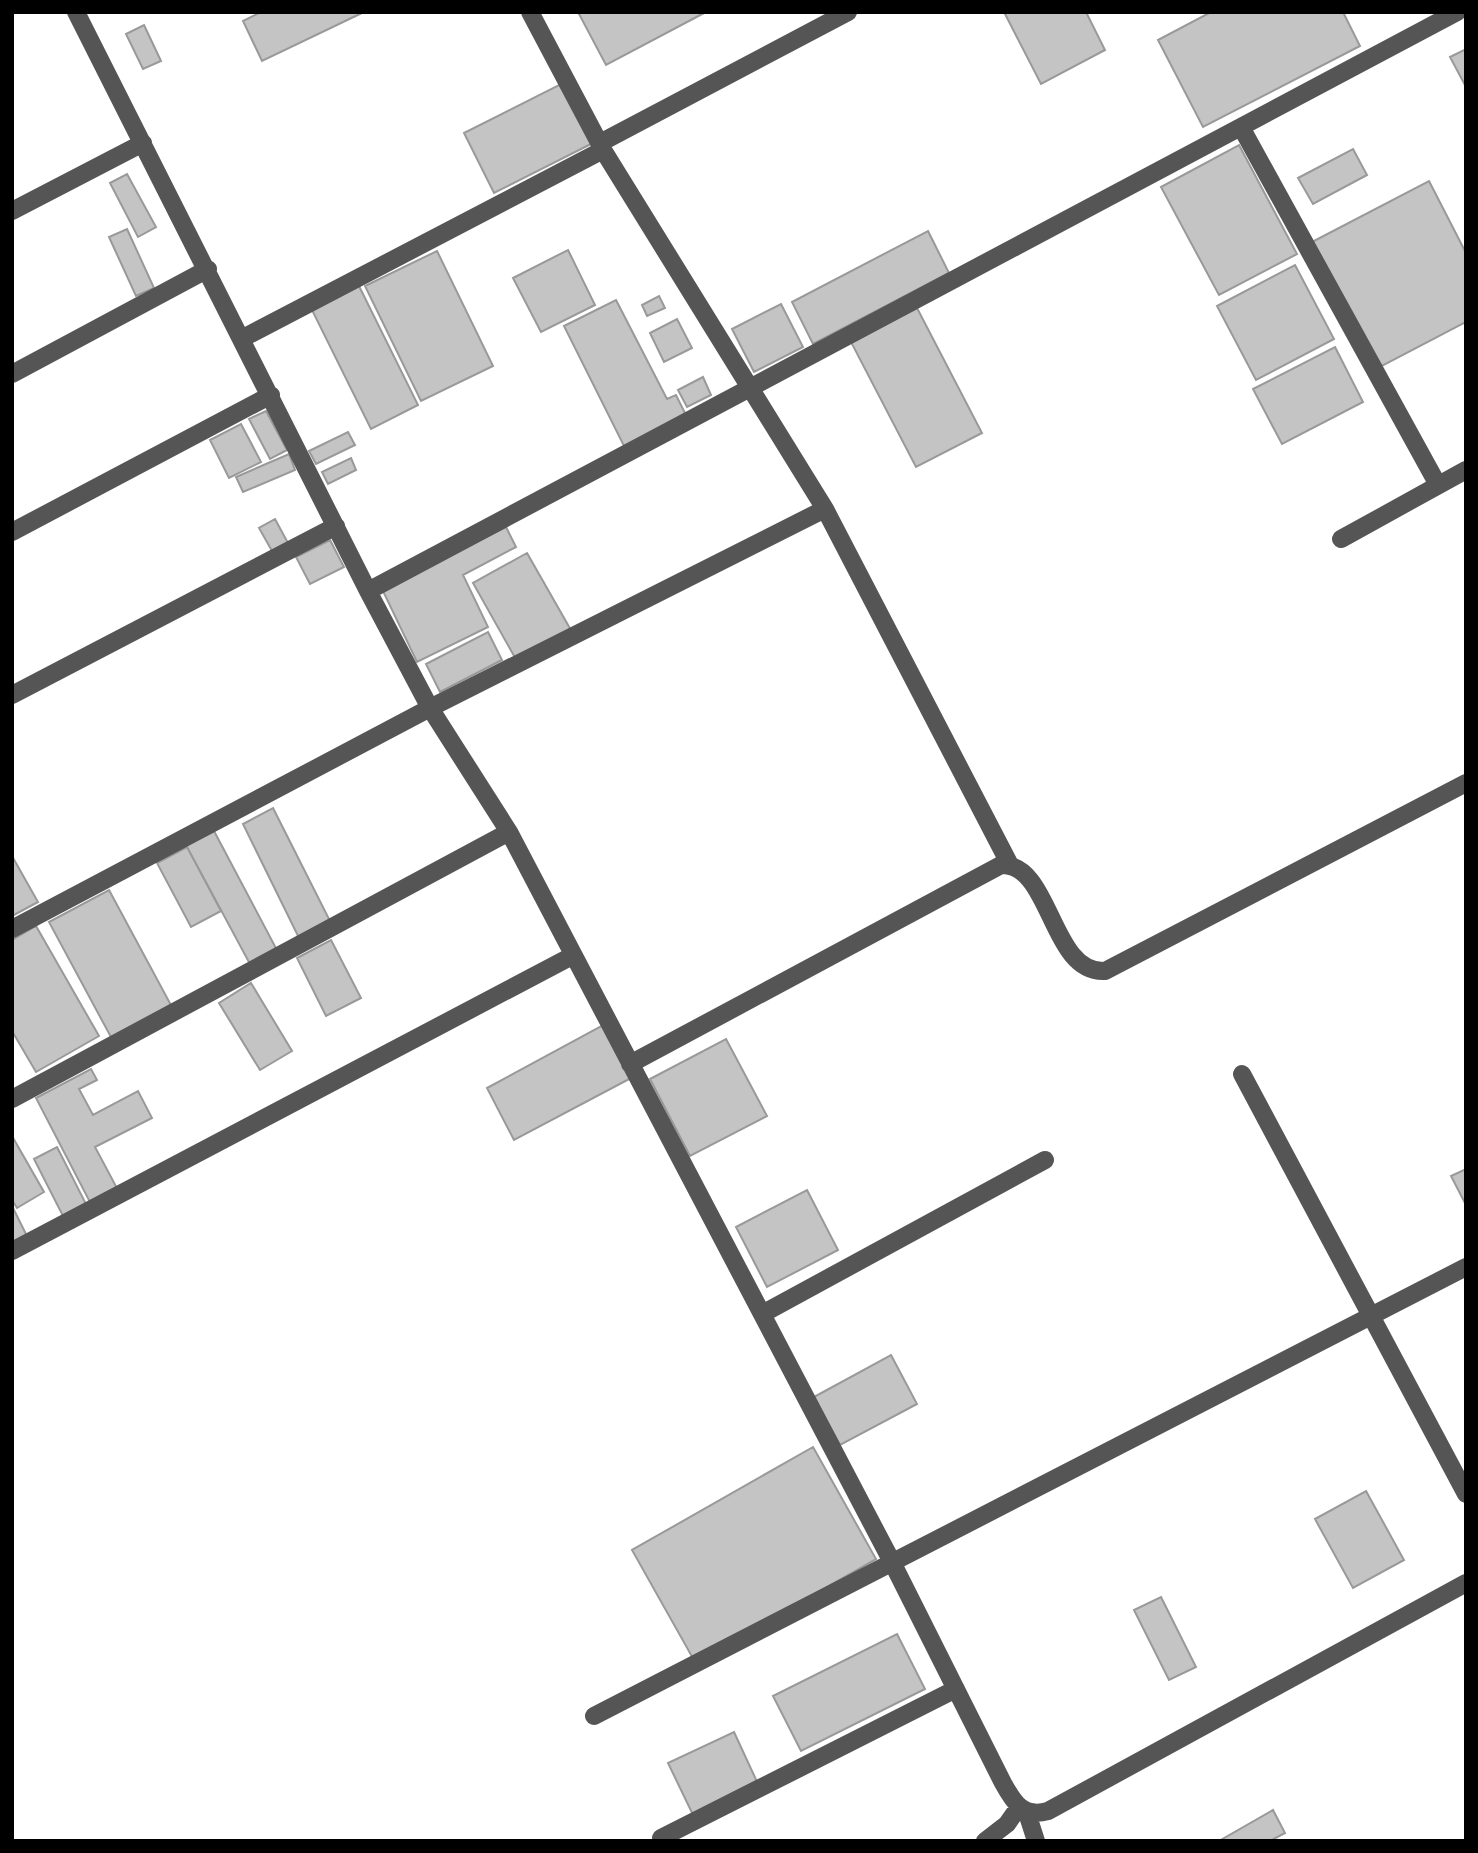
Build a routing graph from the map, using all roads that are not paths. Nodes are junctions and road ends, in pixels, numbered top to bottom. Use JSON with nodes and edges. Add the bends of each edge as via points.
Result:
{"nodes":[{"id":1,"x":76,"y":12,"type":"edge"},
{"id":2,"x":530,"y":12,"type":"edge"},
{"id":3,"x":848,"y":12,"type":"edge"},
{"id":4,"x":1457,"y":12,"type":"edge"},
{"id":5,"x":1241,"y":127,"type":"junction"},
{"id":6,"x":143,"y":143,"type":"junction"},
{"id":7,"x":602,"y":147,"type":"junction"},
{"id":8,"x":12,"y":211,"type":"edge"},
{"id":9,"x":208,"y":269,"type":"junction"},
{"id":10,"x":243,"y":338,"type":"junction"},
{"id":11,"x":12,"y":374,"type":"edge"},
{"id":12,"x":751,"y":385,"type":"junction"},
{"id":13,"x":271,"y":395,"type":"junction"},
{"id":14,"x":1466,"y":470,"type":"edge"},
{"id":15,"x":1438,"y":485,"type":"junction"},
{"id":16,"x":825,"y":509,"type":"junction"},
{"id":17,"x":336,"y":526,"type":"junction"},
{"id":18,"x":12,"y":532,"type":"edge"},
{"id":19,"x":1340,"y":539,"type":"dead end"},
{"id":20,"x":368,"y":591,"type":"junction"},
{"id":21,"x":12,"y":695,"type":"edge"},
{"id":22,"x":430,"y":708,"type":"junction"},
{"id":23,"x":1466,"y":783,"type":"edge"},
{"id":24,"x":509,"y":832,"type":"junction"},
{"id":25,"x":1010,"y":865,"type":"junction"},
{"id":26,"x":12,"y":929,"type":"edge"},
{"id":27,"x":572,"y":956,"type":"junction"},
{"id":28,"x":630,"y":1064,"type":"junction"},
{"id":29,"x":1242,"y":1074,"type":"dead end"},
{"id":30,"x":12,"y":1099,"type":"edge"},
{"id":31,"x":1045,"y":1160,"type":"dead end"},
{"id":32,"x":12,"y":1251,"type":"edge"},
{"id":33,"x":1466,"y":1267,"type":"edge"},
{"id":34,"x":762,"y":1314,"type":"junction"},
{"id":35,"x":1371,"y":1316,"type":"junction"},
{"id":36,"x":1466,"y":1494,"type":"edge"},
{"id":37,"x":891,"y":1560,"type":"junction"},
{"id":38,"x":1466,"y":1583,"type":"edge"},
{"id":39,"x":956,"y":1689,"type":"junction"},
{"id":40,"x":594,"y":1716,"type":"dead end"},
{"id":41,"x":1023,"y":1810,"type":"junction"},
{"id":42,"x":662,"y":1838,"type":"dead end"},
{"id":43,"x":985,"y":1841,"type":"edge"},
{"id":44,"x":1036,"y":1841,"type":"edge"}],
"edges":[{"from":1,"to":6,"type":"lane"},
{"from":2,"to":7,"type":"lane"},
{"from":3,"to":7,"type":"lane"},
{"from":4,"to":5,"type":"lane"},
{"from":5,"to":12,"type":"lane"},
{"from":5,"to":15,"type":"lane"},
{"from":6,"to":8,"type":"lane"},
{"from":6,"to":9,"type":"lane"},
{"from":7,"to":10,"type":"lane"},
{"from":7,"to":12,"type":"lane"},
{"from":9,"to":10,"type":"lane"},
{"from":9,"to":11,"type":"lane"},
{"from":10,"to":13,"type":"lane"},
{"from":12,"to":16,"type":"lane"},
{"from":12,"to":20,"type":"lane"},
{"from":13,"to":17,"type":"lane"},
{"from":13,"to":18,"type":"lane"},
{"from":14,"to":15,"type":"lane"},
{"from":15,"to":19,"type":"lane"},
{"from":16,"to":22,"type":"lane"},
{"from":16,"to":25,"type":"lane"},
{"from":17,"to":20,"type":"lane"},
{"from":17,"to":21,"type":"lane"},
{"from":20,"to":22,"type":"lane"},
{"from":22,"to":24,"type":"lane"},
{"from":22,"to":26,"type":"lane"},
{"from":23,"to":25,"type":"lane","via":[[1105,971],[1092,972],[1077,963],[1027,878]]},
{"from":24,"to":27,"type":"lane"},
{"from":24,"to":30,"type":"lane"},
{"from":25,"to":28,"type":"lane","via":[[990,870]]},
{"from":27,"to":28,"type":"lane"},
{"from":27,"to":32,"type":"lane"},
{"from":28,"to":34,"type":"lane"},
{"from":29,"to":35,"type":"lane"},
{"from":31,"to":34,"type":"lane"},
{"from":33,"to":35,"type":"lane"},
{"from":34,"to":37,"type":"lane"},
{"from":35,"to":36,"type":"lane"},
{"from":35,"to":37,"type":"lane"},
{"from":37,"to":39,"type":"lane"},
{"from":37,"to":40,"type":"lane"},
{"from":38,"to":41,"type":"lane","via":[[1048,1811]]},
{"from":39,"to":41,"type":"lane","via":[[1003,1783]]},
{"from":39,"to":42,"type":"lane"},
{"from":41,"to":43,"type":"lane"},
{"from":41,"to":44,"type":"lane"}]}
